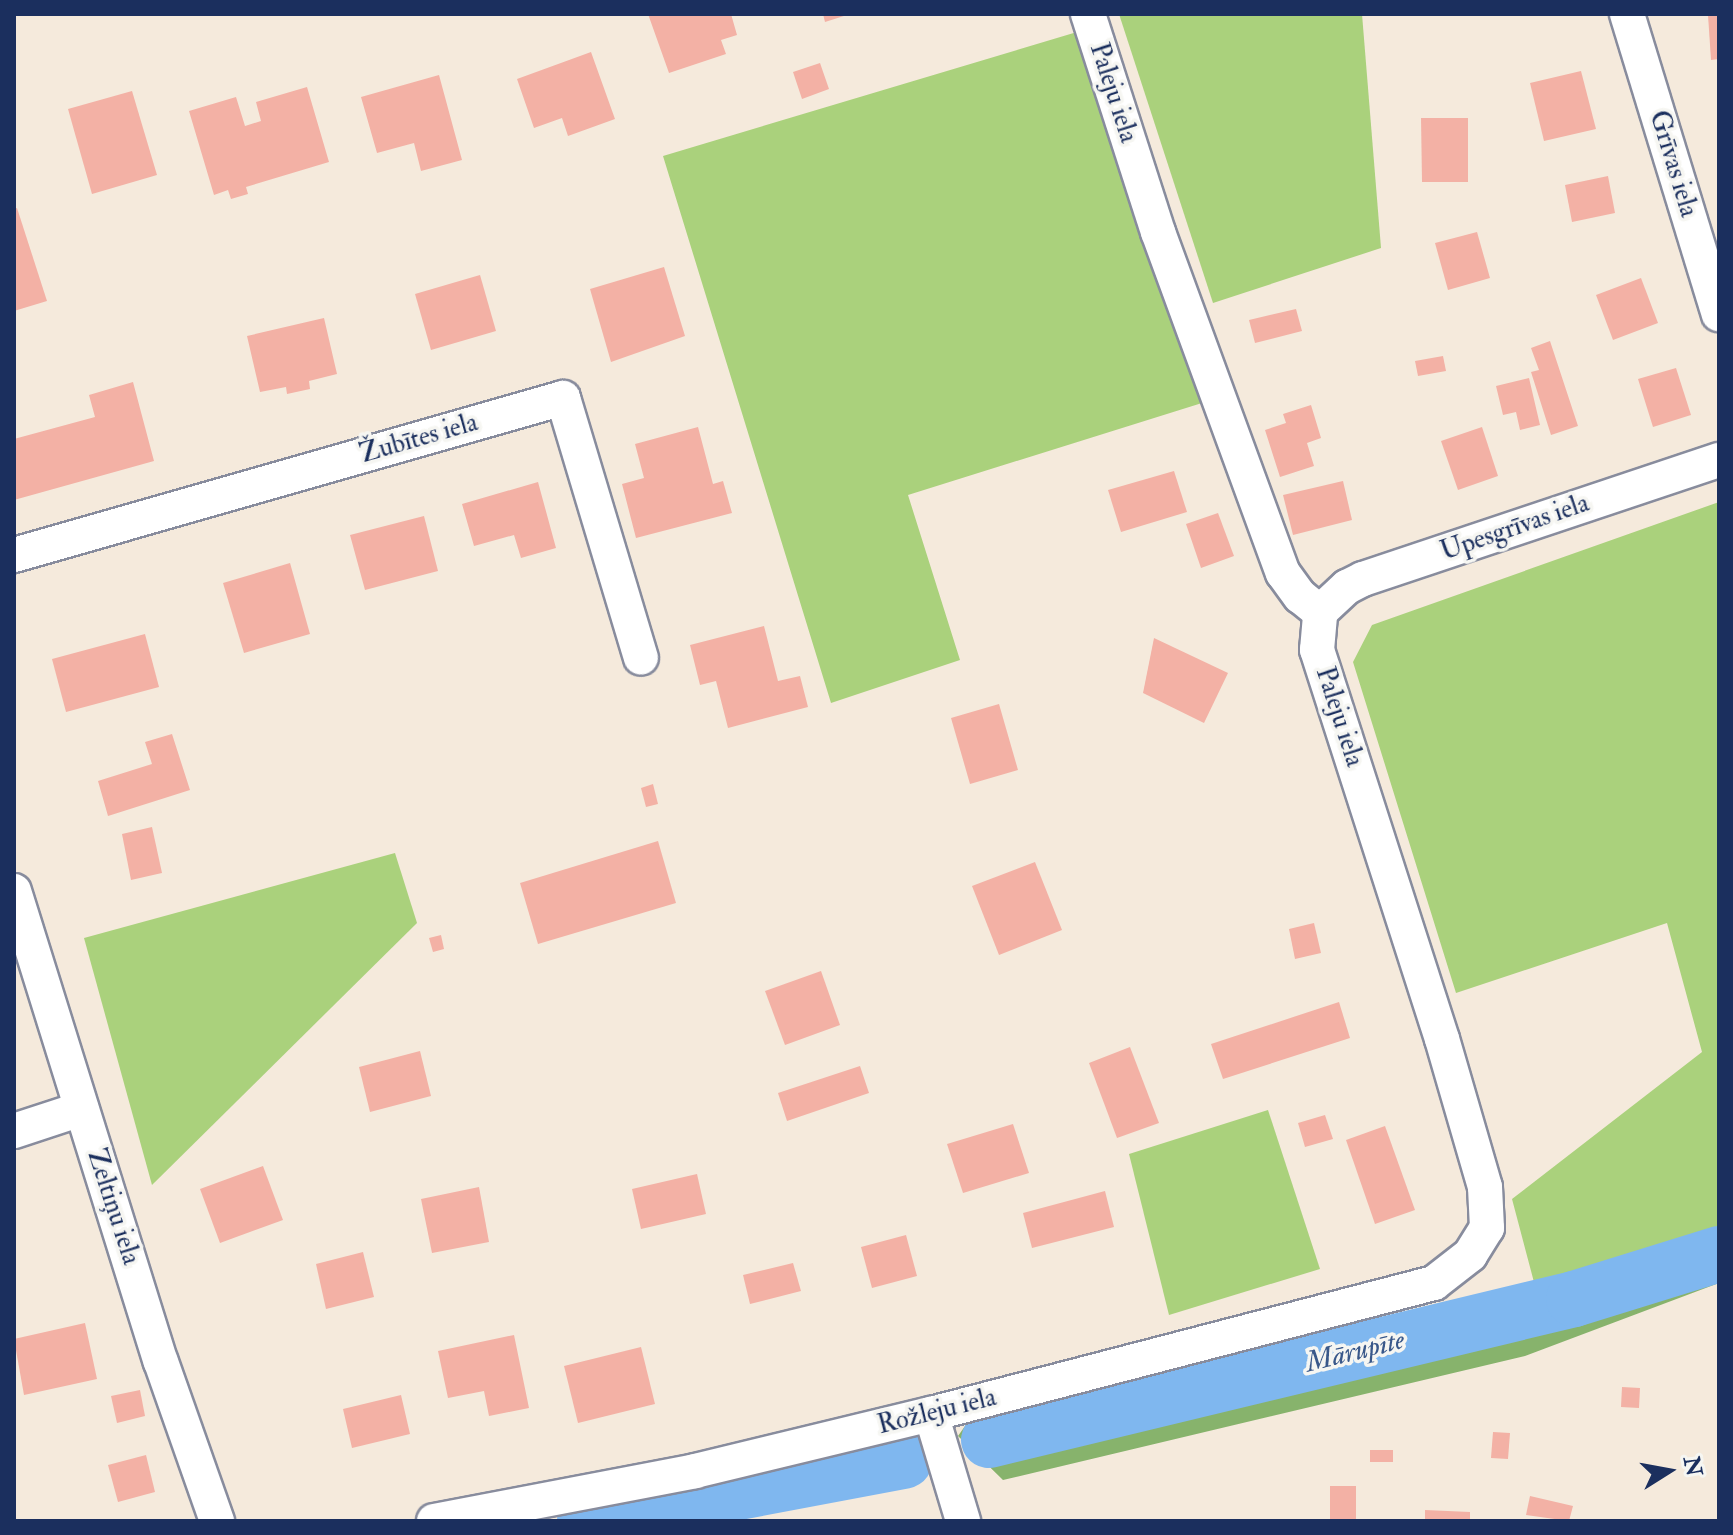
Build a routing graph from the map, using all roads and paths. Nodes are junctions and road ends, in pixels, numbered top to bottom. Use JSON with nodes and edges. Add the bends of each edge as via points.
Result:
{"nodes":[{"id":1,"x":1088,"y":14,"type":"edge"},
{"id":2,"x":1627,"y":14,"type":"edge"},
{"id":3,"x":1719,"y":314,"type":"edge"},
{"id":4,"x":1719,"y":460,"type":"edge"},
{"id":5,"x":14,"y":555,"type":"edge"},
{"id":6,"x":1320,"y":612,"type":"junction"},
{"id":7,"x":641,"y":658,"type":"dead end"},
{"id":8,"x":14,"y":891,"type":"edge"},
{"id":9,"x":81,"y":1109,"type":"junction"},
{"id":10,"x":14,"y":1131,"type":"edge"},
{"id":11,"x":1434,"y":1283,"type":"joint"},
{"id":12,"x":931,"y":1414,"type":"junction"},
{"id":13,"x":958,"y":1520,"type":"edge"},
{"id":14,"x":217,"y":1521,"type":"edge"},
{"id":15,"x":434,"y":1521,"type":"edge"}],
"edges":[{"from":1,"to":6,"type":"street","name":"Paleju iela","via":[[1158,232],[1283,573]]},
{"from":2,"to":3,"type":"street","name":"Grīvas iela"},
{"from":4,"to":6,"type":"street","name":"Upesgrīvas iela","via":[[1363,579]]},
{"from":5,"to":7,"type":"street","name":"Žubītes iela","via":[[563,398]]},
{"from":6,"to":11,"type":"street","name":"Paleju iela","via":[[1317,650],[1485,1187],[1487,1228],[1470,1255]]},
{"from":8,"to":9,"type":"street","name":"Zeltiņu iela"},
{"from":9,"to":10,"type":"street"},
{"from":9,"to":14,"type":"street","name":"Zeltiņu iela"},
{"from":11,"to":12,"type":"street","name":"Rožleju iela"},
{"from":12,"to":13,"type":"street"},
{"from":12,"to":15,"type":"street","name":"Rožleju iela","via":[[695,1471]]}]}
